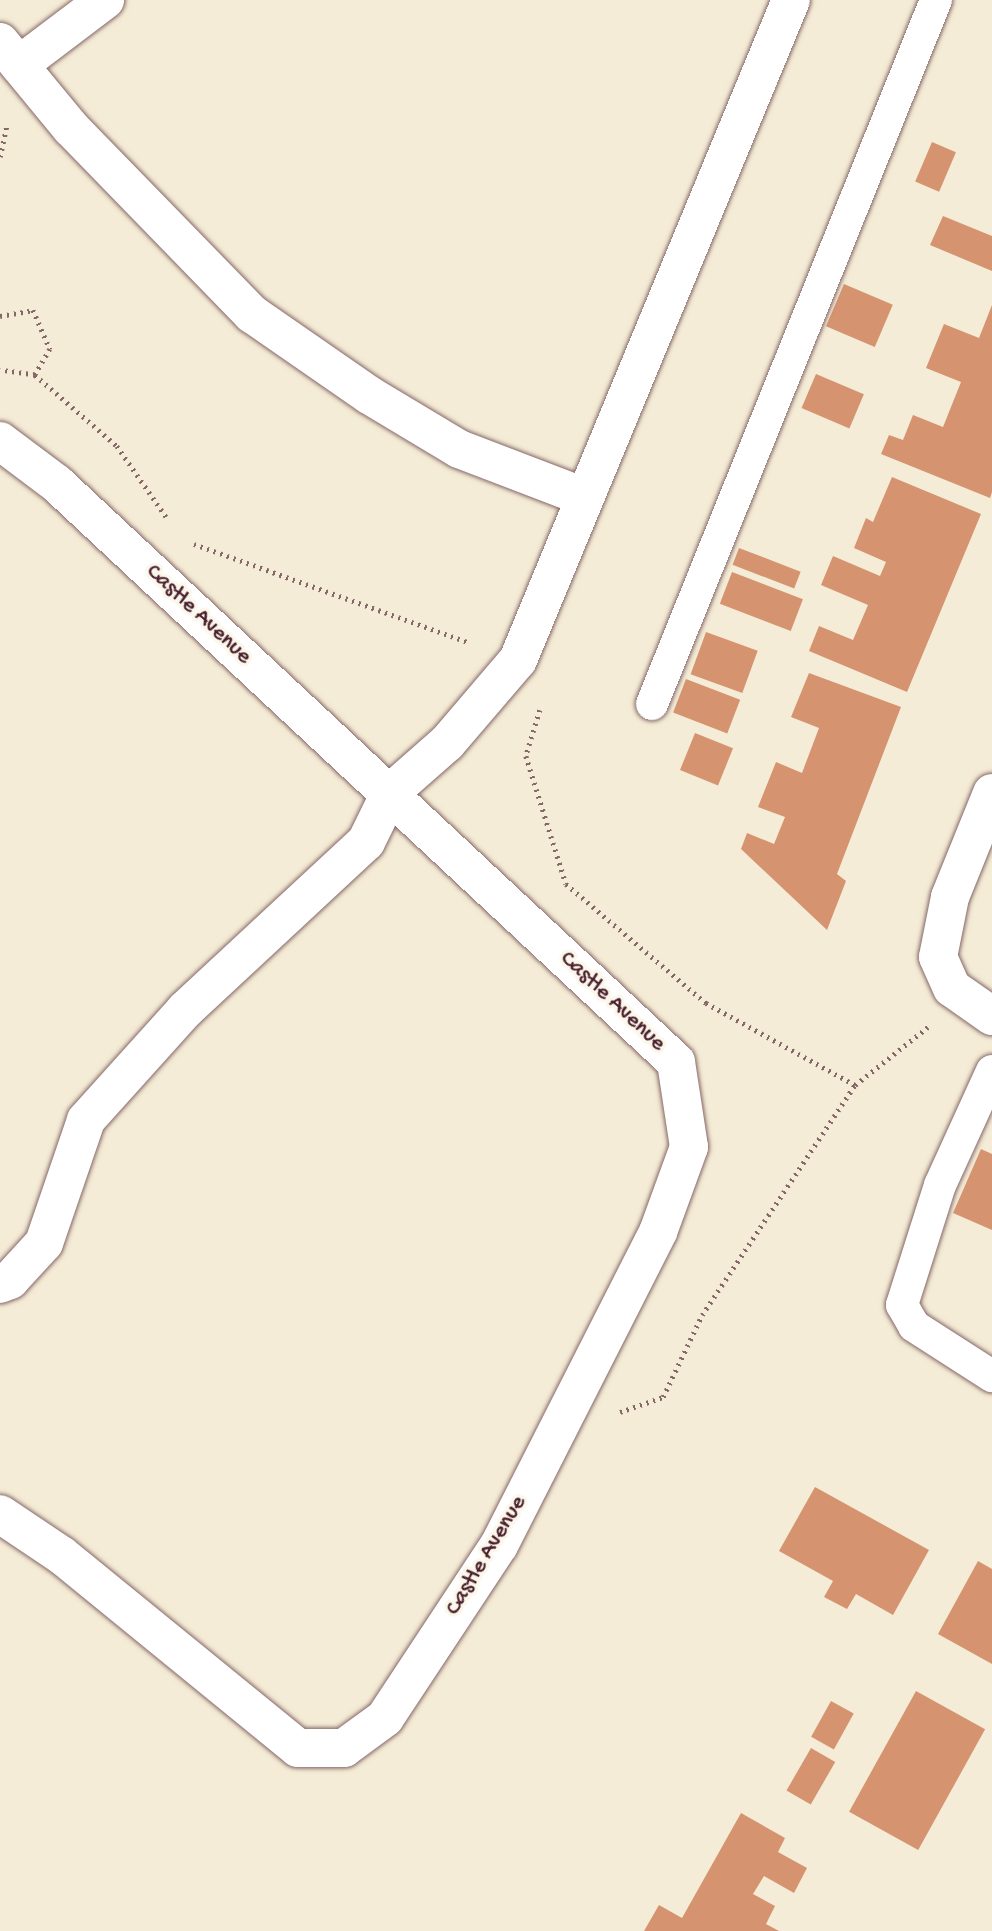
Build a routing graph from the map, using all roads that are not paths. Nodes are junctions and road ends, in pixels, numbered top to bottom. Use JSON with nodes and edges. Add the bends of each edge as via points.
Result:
{"nodes":[{"id":1,"x":105,"y":0,"type":"edge"},
{"id":2,"x":791,"y":0,"type":"edge"},
{"id":3,"x":936,"y":0,"type":"edge"},
{"id":4,"x":10,"y":54,"type":"edge"},
{"id":5,"x":0,"y":441,"type":"edge"},
{"id":6,"x":585,"y":497,"type":"junction"},
{"id":7,"x":652,"y":704,"type":"dead end"},
{"id":8,"x":390,"y":793,"type":"junction"},
{"id":9,"x":992,"y":793,"type":"edge"},
{"id":10,"x":978,"y":1007,"type":"edge"},
{"id":11,"x":992,"y":1071,"type":"edge"},
{"id":12,"x":0,"y":1284,"type":"edge"},
{"id":13,"x":992,"y":1376,"type":"edge"},
{"id":14,"x":0,"y":1514,"type":"edge"}],
"edges":[{"from":1,"to":4,"type":"street"},
{"from":2,"to":6,"type":"street"},
{"from":3,"to":7,"type":"lane"},
{"from":4,"to":6,"type":"street","via":[[71,128],[253,314],[459,449]]},
{"from":5,"to":8,"type":"street","name":"Castle Avenue","via":[[56,483]]},
{"from":6,"to":8,"type":"street","via":[[518,660],[447,743]]},
{"from":8,"to":12,"type":"street","via":[[366,842],[185,1010],[86,1120],[44,1243],[10,1280]]},
{"from":8,"to":14,"type":"street","name":"Castle Avenue","via":[[676,1062],[689,1147],[658,1232],[499,1545],[385,1718],[344,1748],[298,1748],[72,1564]]},
{"from":9,"to":10,"type":"street","via":[[950,897],[938,957],[952,988]]},
{"from":11,"to":13,"type":"lane","via":[[940,1185],[902,1305],[914,1326]]}]}
